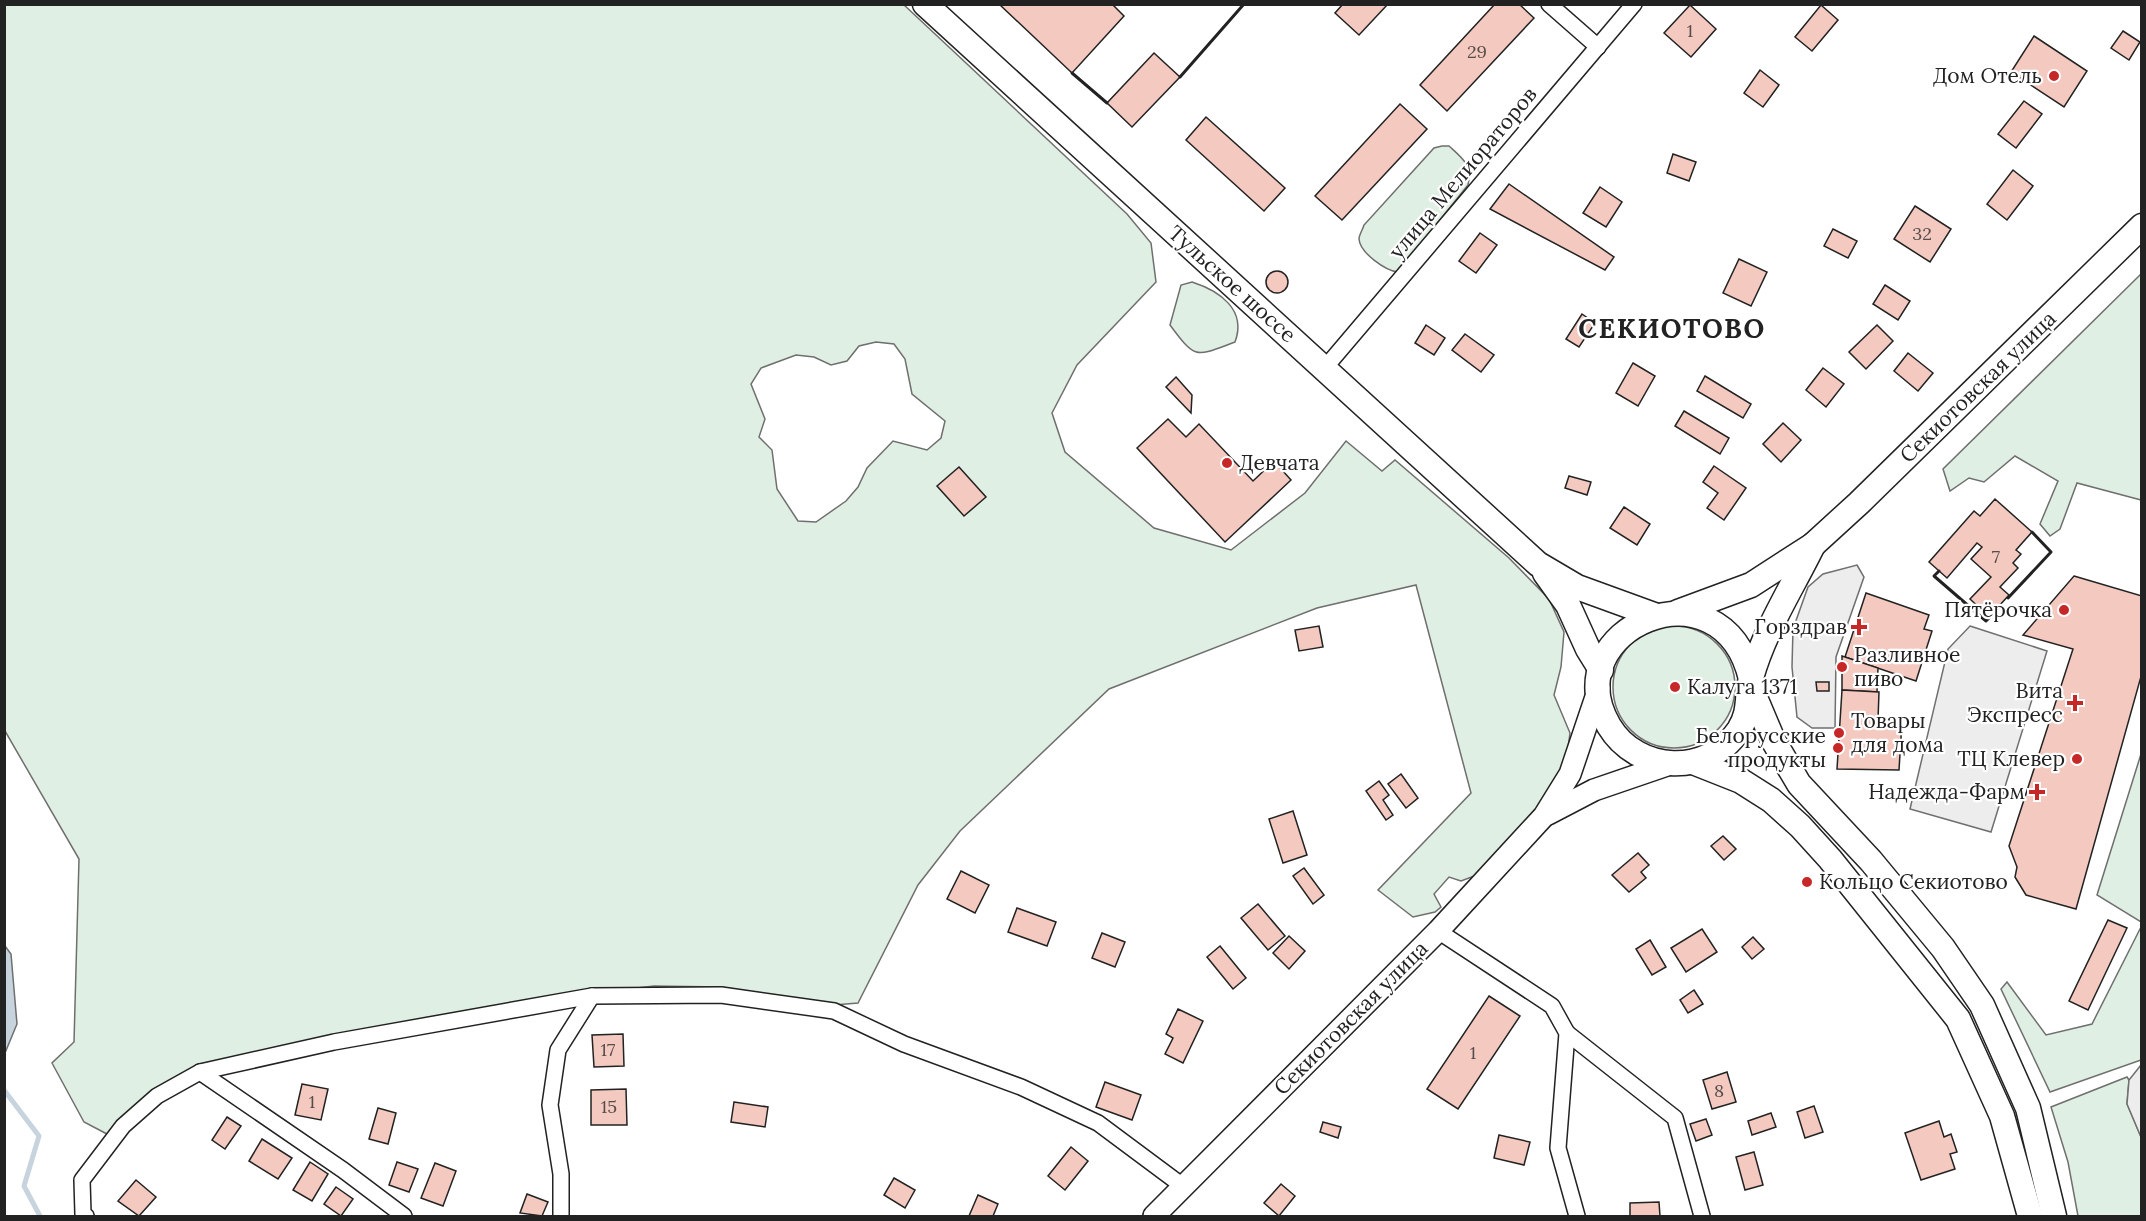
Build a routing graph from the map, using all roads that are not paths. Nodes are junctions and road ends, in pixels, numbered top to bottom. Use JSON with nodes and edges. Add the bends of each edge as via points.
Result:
{"nodes":[{"id":1,"x":925,"y":4,"type":"edge"},
{"id":2,"x":1549,"y":4,"type":"edge"},
{"id":3,"x":1634,"y":4,"type":"edge"},
{"id":4,"x":1598,"y":47,"type":"junction"},
{"id":5,"x":2142,"y":226,"type":"edge"},
{"id":6,"x":1324,"y":369,"type":"junction"},
{"id":7,"x":1813,"y":545,"type":"junction"},
{"id":8,"x":1538,"y":564,"type":"junction"},
{"id":9,"x":1678,"y":612,"type":"junction"},
{"id":10,"x":1654,"y":615,"type":"junction"},
{"id":11,"x":1600,"y":679,"type":"junction"},
{"id":12,"x":1751,"y":684,"type":"junction"},
{"id":13,"x":1682,"y":763,"type":"junction"},
{"id":14,"x":1544,"y":816,"type":"junction"},
{"id":15,"x":1438,"y":931,"type":"junction"},
{"id":16,"x":592,"y":996,"type":"junction"},
{"id":17,"x":1567,"y":1033,"type":"junction"},
{"id":18,"x":200,"y":1072,"type":"junction"},
{"id":19,"x":1184,"y":1187,"type":"junction"},
{"id":20,"x":84,"y":1215,"type":"edge"},
{"id":21,"x":404,"y":1216,"type":"edge"},
{"id":22,"x":561,"y":1216,"type":"edge"},
{"id":23,"x":1155,"y":1216,"type":"edge"},
{"id":24,"x":1577,"y":1216,"type":"edge"},
{"id":25,"x":1702,"y":1216,"type":"edge"},
{"id":26,"x":2030,"y":1216,"type":"edge"},
{"id":27,"x":2054,"y":1216,"type":"edge"}],
"edges":[{"from":1,"to":6,"type":"main road","name":"Тульское шоссе"},
{"from":2,"to":4,"type":"street"},
{"from":3,"to":4,"type":"street","name":"улица Мелиораторов"},
{"from":4,"to":6,"type":"street","name":"улица Мелиораторов"},
{"from":5,"to":7,"type":"main road","name":"Секиотовская улица"},
{"from":6,"to":8,"type":"main road","name":"Тульское шоссе"},
{"from":7,"to":9,"type":"main road","via":[[1737,592]]},
{"from":7,"to":12,"type":"main road","via":[[1772,627]]},
{"from":8,"to":10,"type":"main road","via":[[1577,587]]},
{"from":8,"to":11,"type":"main road","via":[[1568,605]]},
{"from":9,"to":10,"type":"main road"},
{"from":9,"to":12,"type":"main road","via":[[1707,620],[1726,633],[1741,651]]},
{"from":10,"to":11,"type":"main road","via":[[1620,636],[1606,658]]},
{"from":11,"to":13,"type":"main road","via":[[1603,713],[1624,745],[1646,758]]},
{"from":11,"to":14,"type":"main road","via":[[1570,774]]},
{"from":12,"to":13,"type":"main road","via":[[1748,709],[1735,736],[1712,755]]},
{"from":12,"to":27,"type":"main road","via":[[1773,740],[1799,784],[1871,861],[1943,948],[1982,1005],[2028,1108]]},
{"from":13,"to":14,"type":"main road","via":[[1594,790]]},
{"from":13,"to":26,"type":"main road","via":[[1741,781],[1788,815],[1830,858],[1958,1019],[2002,1116]]},
{"from":14,"to":15,"type":"main road","name":"Секиотовская улица"},
{"from":15,"to":17,"type":"street","via":[[1552,1006]]},
{"from":15,"to":19,"type":"main road","name":"Секиотовская улица"},
{"from":16,"to":18,"type":"street","via":[[334,1042]]},
{"from":16,"to":19,"type":"street","via":[[721,995],[834,1011],[904,1044],[1021,1087],[1098,1123]]},
{"from":16,"to":22,"type":"street","via":[[558,1050],[550,1105],[561,1174]]},
{"from":17,"to":24,"type":"street","via":[[1558,1148]]},
{"from":17,"to":25,"type":"street","via":[[1675,1118]]},
{"from":18,"to":20,"type":"street","via":[[157,1096],[123,1126],[82,1180]]},
{"from":18,"to":21,"type":"street"},
{"from":19,"to":23,"type":"main road","name":"Секиотовская улица"}]}
